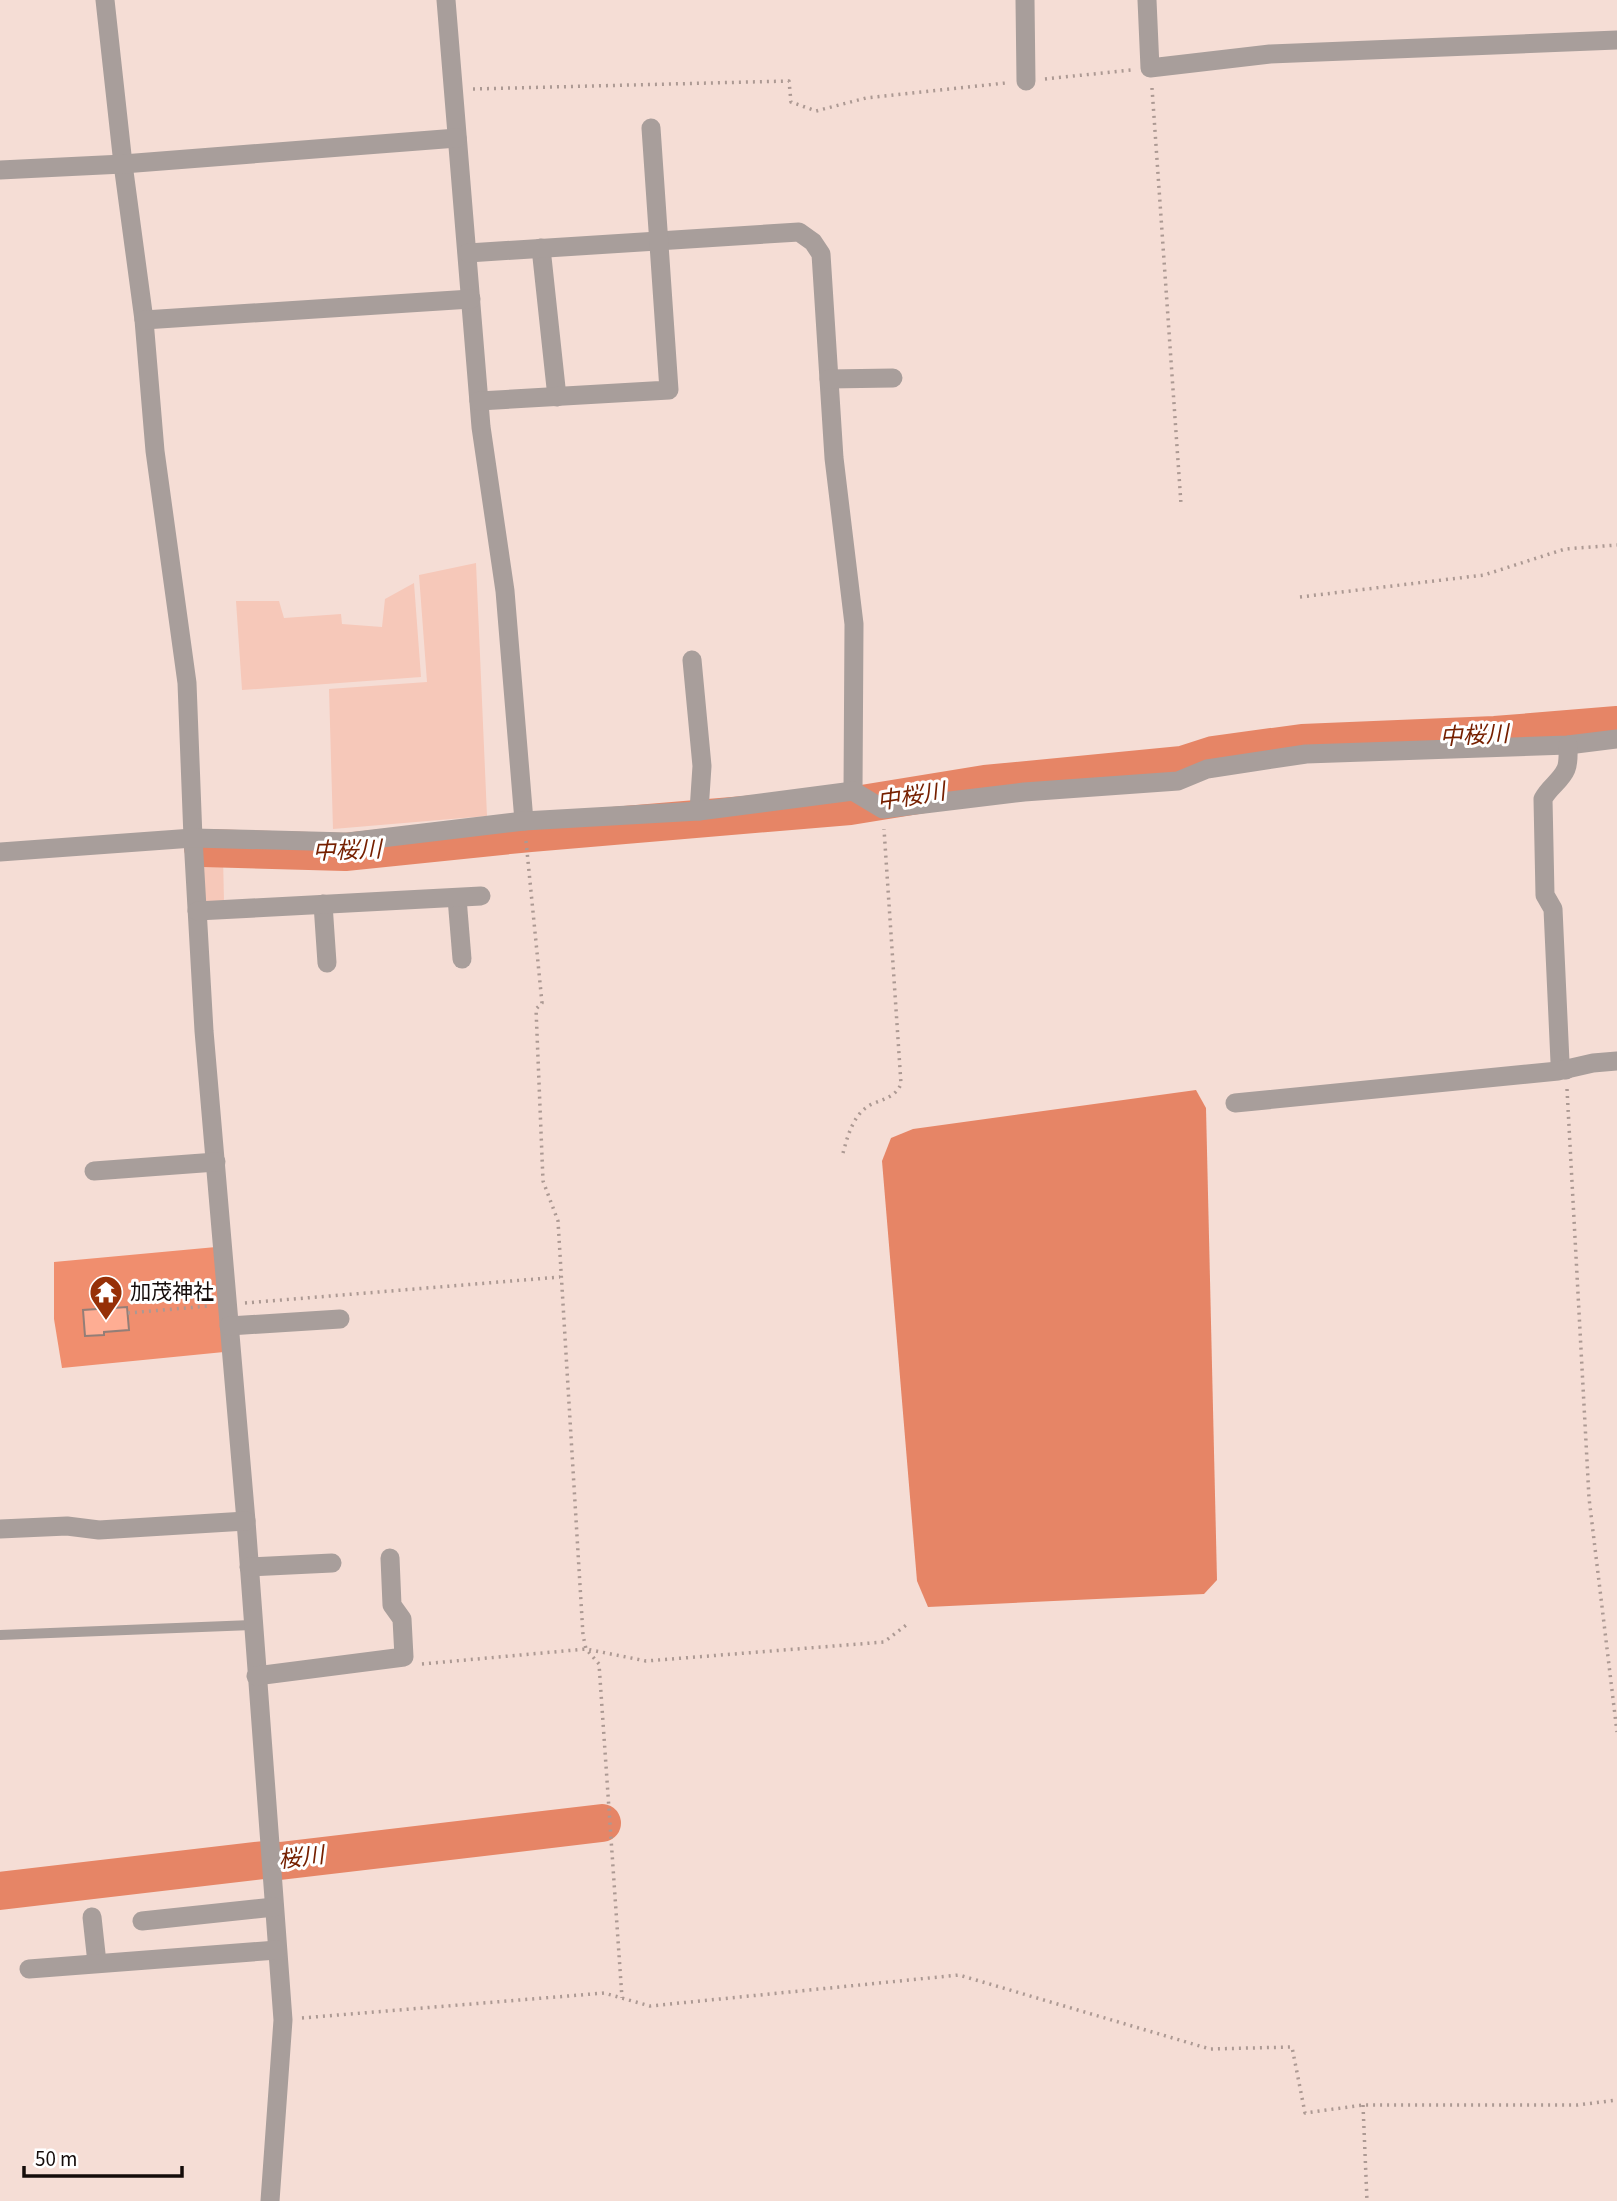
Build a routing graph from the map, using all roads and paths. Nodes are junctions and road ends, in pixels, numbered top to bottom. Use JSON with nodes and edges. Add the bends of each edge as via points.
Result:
{"nodes":[{"id":1,"x":105,"y":0,"type":"edge"},
{"id":2,"x":446,"y":0,"type":"edge"},
{"id":3,"x":1025,"y":0,"type":"edge"},
{"id":4,"x":1147,"y":0,"type":"edge"},
{"id":5,"x":1617,"y":40,"type":"edge"},
{"id":6,"x":1150,"y":68,"type":"junction"},
{"id":7,"x":1026,"y":81,"type":"junction"},
{"id":8,"x":454,"y":90,"type":"junction"},
{"id":9,"x":651,"y":128,"type":"dead end"},
{"id":10,"x":457,"y":138,"type":"junction"},
{"id":11,"x":123,"y":164,"type":"junction"},
{"id":12,"x":0,"y":170,"type":"edge"},
{"id":13,"x":659,"y":241,"type":"junction"},
{"id":14,"x":541,"y":248,"type":"junction"},
{"id":15,"x":468,"y":253,"type":"junction"},
{"id":16,"x":471,"y":299,"type":"junction"},
{"id":17,"x":144,"y":320,"type":"junction"},
{"id":18,"x":893,"y":378,"type":"dead end"},
{"id":19,"x":829,"y":379,"type":"junction"},
{"id":20,"x":557,"y":397,"type":"junction"},
{"id":21,"x":479,"y":401,"type":"junction"},
{"id":22,"x":1181,"y":504,"type":"dead end"},
{"id":23,"x":1617,"y":545,"type":"edge"},
{"id":24,"x":1300,"y":597,"type":"dead end"},
{"id":25,"x":692,"y":660,"type":"dead end"},
{"id":26,"x":1617,"y":738,"type":"edge"},
{"id":27,"x":1568,"y":745,"type":"junction"},
{"id":28,"x":868,"y":800,"type":"junction"},
{"id":29,"x":699,"y":811,"type":"junction"},
{"id":30,"x":525,"y":830,"type":"junction"},
{"id":31,"x":193,"y":838,"type":"junction"},
{"id":32,"x":0,"y":852,"type":"edge"},
{"id":33,"x":481,"y":896,"type":"dead end"},
{"id":34,"x":457,"y":898,"type":"junction"},
{"id":35,"x":323,"y":904,"type":"junction"},
{"id":36,"x":197,"y":911,"type":"junction"},
{"id":37,"x":462,"y":959,"type":"dead end"},
{"id":38,"x":327,"y":963,"type":"dead end"},
{"id":39,"x":1617,"y":1061,"type":"edge"},
{"id":40,"x":1566,"y":1070,"type":"junction"},
{"id":41,"x":1236,"y":1103,"type":"dead end"},
{"id":42,"x":843,"y":1153,"type":"dead end"},
{"id":43,"x":216,"y":1162,"type":"junction"},
{"id":44,"x":94,"y":1171,"type":"dead end"},
{"id":45,"x":560,"y":1277,"type":"junction"},
{"id":46,"x":227,"y":1304,"type":"junction"},
{"id":47,"x":128,"y":1313,"type":"dead end"},
{"id":48,"x":340,"y":1319,"type":"dead end"},
{"id":49,"x":229,"y":1326,"type":"junction"},
{"id":50,"x":246,"y":1521,"type":"junction"},
{"id":51,"x":0,"y":1529,"type":"edge"},
{"id":52,"x":390,"y":1558,"type":"dead end"},
{"id":53,"x":332,"y":1563,"type":"dead end"},
{"id":54,"x":249,"y":1567,"type":"junction"},
{"id":55,"x":909,"y":1623,"type":"dead end"},
{"id":56,"x":252,"y":1625,"type":"junction"},
{"id":57,"x":0,"y":1635,"type":"edge"},
{"id":58,"x":586,"y":1649,"type":"junction"},
{"id":59,"x":404,"y":1657,"type":"junction"},
{"id":60,"x":256,"y":1676,"type":"junction"},
{"id":61,"x":1617,"y":1732,"type":"edge"},
{"id":62,"x":274,"y":1907,"type":"junction"},
{"id":63,"x":92,"y":1917,"type":"dead end"},
{"id":64,"x":142,"y":1921,"type":"dead end"},
{"id":65,"x":277,"y":1950,"type":"junction"},
{"id":66,"x":97,"y":1963,"type":"junction"},
{"id":67,"x":29,"y":1969,"type":"dead end"},
{"id":68,"x":622,"y":1998,"type":"junction"},
{"id":69,"x":282,"y":2020,"type":"junction"},
{"id":70,"x":1617,"y":2100,"type":"edge"},
{"id":71,"x":1363,"y":2105,"type":"junction"},
{"id":72,"x":270,"y":2201,"type":"edge"},
{"id":73,"x":1367,"y":2201,"type":"edge"}],
"edges":[{"from":1,"to":11,"type":"street"},
{"from":2,"to":8,"type":"street"},
{"from":3,"to":7,"type":"street"},
{"from":4,"to":6,"type":"street"},
{"from":5,"to":6,"type":"street","via":[[1270,54]]},
{"from":6,"to":7,"type":"path"},
{"from":6,"to":22,"type":"path"},
{"from":7,"to":8,"type":"path","via":[[866,98],[816,111],[791,102],[789,80]]},
{"from":8,"to":10,"type":"street"},
{"from":9,"to":13,"type":"street"},
{"from":10,"to":11,"type":"street"},
{"from":10,"to":15,"type":"street"},
{"from":11,"to":12,"type":"street"},
{"from":11,"to":17,"type":"street"},
{"from":13,"to":14,"type":"street"},
{"from":13,"to":19,"type":"street","via":[[799,232],[813,242],[821,254]]},
{"from":13,"to":20,"type":"street","via":[[669,390]]},
{"from":14,"to":15,"type":"street"},
{"from":14,"to":20,"type":"street"},
{"from":15,"to":16,"type":"street"},
{"from":16,"to":17,"type":"street"},
{"from":16,"to":21,"type":"street"},
{"from":17,"to":31,"type":"street","via":[[155,452],[187,683]]},
{"from":18,"to":19,"type":"street"},
{"from":19,"to":28,"type":"street"},
{"from":20,"to":21,"type":"street"},
{"from":21,"to":30,"type":"street","via":[[505,591]]},
{"from":23,"to":24,"type":"path","via":[[1565,549],[1484,575]]},
{"from":25,"to":29,"type":"street","via":[[702,766]]},
{"from":26,"to":27,"type":"street"},
{"from":27,"to":28,"type":"street","via":[[1306,754],[1207,769],[1178,780]]},
{"from":27,"to":40,"type":"street","via":[[1567,766],[1544,799],[1545,895],[1553,909],[1560,1062]]},
{"from":28,"to":29,"type":"street"},
{"from":28,"to":42,"type":"path","via":[[901,1084],[897,1092],[856,1118]]},
{"from":29,"to":30,"type":"street"},
{"from":30,"to":31,"type":"street","via":[[348,842]]},
{"from":30,"to":45,"type":"path","via":[[542,1003],[536,1009],[543,1181],[558,1221]]},
{"from":31,"to":32,"type":"street"},
{"from":31,"to":36,"type":"street"},
{"from":33,"to":34,"type":"street"},
{"from":34,"to":35,"type":"street"},
{"from":34,"to":37,"type":"street"},
{"from":35,"to":36,"type":"street"},
{"from":35,"to":38,"type":"street"},
{"from":36,"to":43,"type":"street"},
{"from":39,"to":40,"type":"street"},
{"from":40,"to":41,"type":"street"},
{"from":40,"to":61,"type":"path","via":[[1589,1498]]},
{"from":43,"to":44,"type":"street"},
{"from":43,"to":46,"type":"street"},
{"from":45,"to":46,"type":"path"},
{"from":45,"to":58,"type":"path"},
{"from":46,"to":47,"type":"path"},
{"from":46,"to":49,"type":"street"},
{"from":48,"to":49,"type":"street"},
{"from":49,"to":50,"type":"street"},
{"from":50,"to":51,"type":"street","via":[[99,1530],[67,1526]]},
{"from":50,"to":54,"type":"street"},
{"from":52,"to":59,"type":"street","via":[[392,1605],[402,1619]]},
{"from":53,"to":54,"type":"street"},
{"from":54,"to":56,"type":"street"},
{"from":55,"to":58,"type":"path","via":[[884,1642],[646,1661]]},
{"from":56,"to":57,"type":"lane"},
{"from":56,"to":60,"type":"street"},
{"from":58,"to":59,"type":"path","via":[[416,1664]]},
{"from":58,"to":68,"type":"path","via":[[599,1664]]},
{"from":59,"to":60,"type":"street"},
{"from":60,"to":62,"type":"street"},
{"from":62,"to":64,"type":"street"},
{"from":62,"to":65,"type":"street"},
{"from":63,"to":66,"type":"street"},
{"from":65,"to":66,"type":"street"},
{"from":65,"to":69,"type":"street"},
{"from":66,"to":67,"type":"street"},
{"from":68,"to":69,"type":"path","via":[[604,1993]]},
{"from":68,"to":71,"type":"path","via":[[650,2006],[959,1975],[1210,2049],[1292,2047],[1305,2113]]},
{"from":69,"to":72,"type":"street"},
{"from":70,"to":71,"type":"path","via":[[1578,2105]]},
{"from":71,"to":73,"type":"path"}]}
